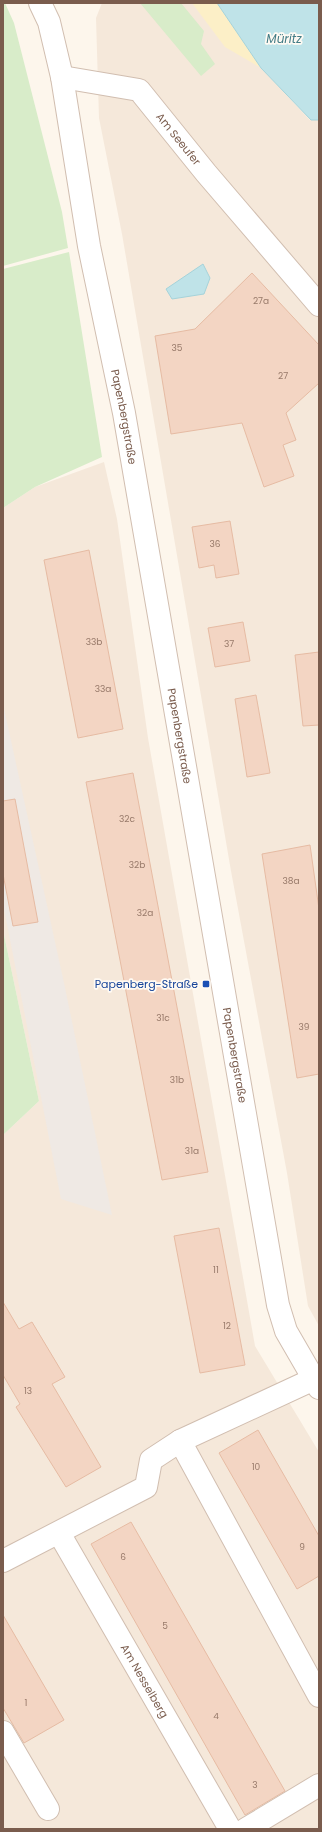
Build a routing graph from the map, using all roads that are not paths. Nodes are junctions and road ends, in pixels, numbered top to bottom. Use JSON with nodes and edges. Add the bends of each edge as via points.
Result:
{"nodes":[{"id":1,"x":40,"y":3,"type":"edge"},
{"id":2,"x":62,"y":77,"type":"junction"},
{"id":3,"x":319,"y":305,"type":"edge"},
{"id":4,"x":316,"y":1384,"type":"edge"},
{"id":5,"x":180,"y":1441,"type":"junction"},
{"id":6,"x":59,"y":1533,"type":"junction"},
{"id":7,"x":3,"y":1561,"type":"edge"},
{"id":8,"x":319,"y":1696,"type":"edge"},
{"id":9,"x":3,"y":1732,"type":"edge"},
{"id":10,"x":319,"y":1785,"type":"edge"},
{"id":11,"x":48,"y":1809,"type":"dead end"},
{"id":12,"x":230,"y":1829,"type":"edge"},
{"id":13,"x":246,"y":1829,"type":"edge"}],
"edges":[{"from":1,"to":2,"type":"street","via":[[49,22]]},
{"from":2,"to":3,"type":"street","name":"Am Seeufer","via":[[139,90]]},
{"from":2,"to":4,"type":"street","name":"Papenbergstraße","via":[[89,246],[124,413],[278,1305],[286,1331]]},
{"from":4,"to":5,"type":"street"},
{"from":5,"to":6,"type":"street","via":[[151,1460],[146,1487]]},
{"from":5,"to":8,"type":"street"},
{"from":6,"to":7,"type":"street"},
{"from":6,"to":12,"type":"street","name":"Am Nesselberg"},
{"from":9,"to":11,"type":"street"},
{"from":10,"to":13,"type":"street"}]}
